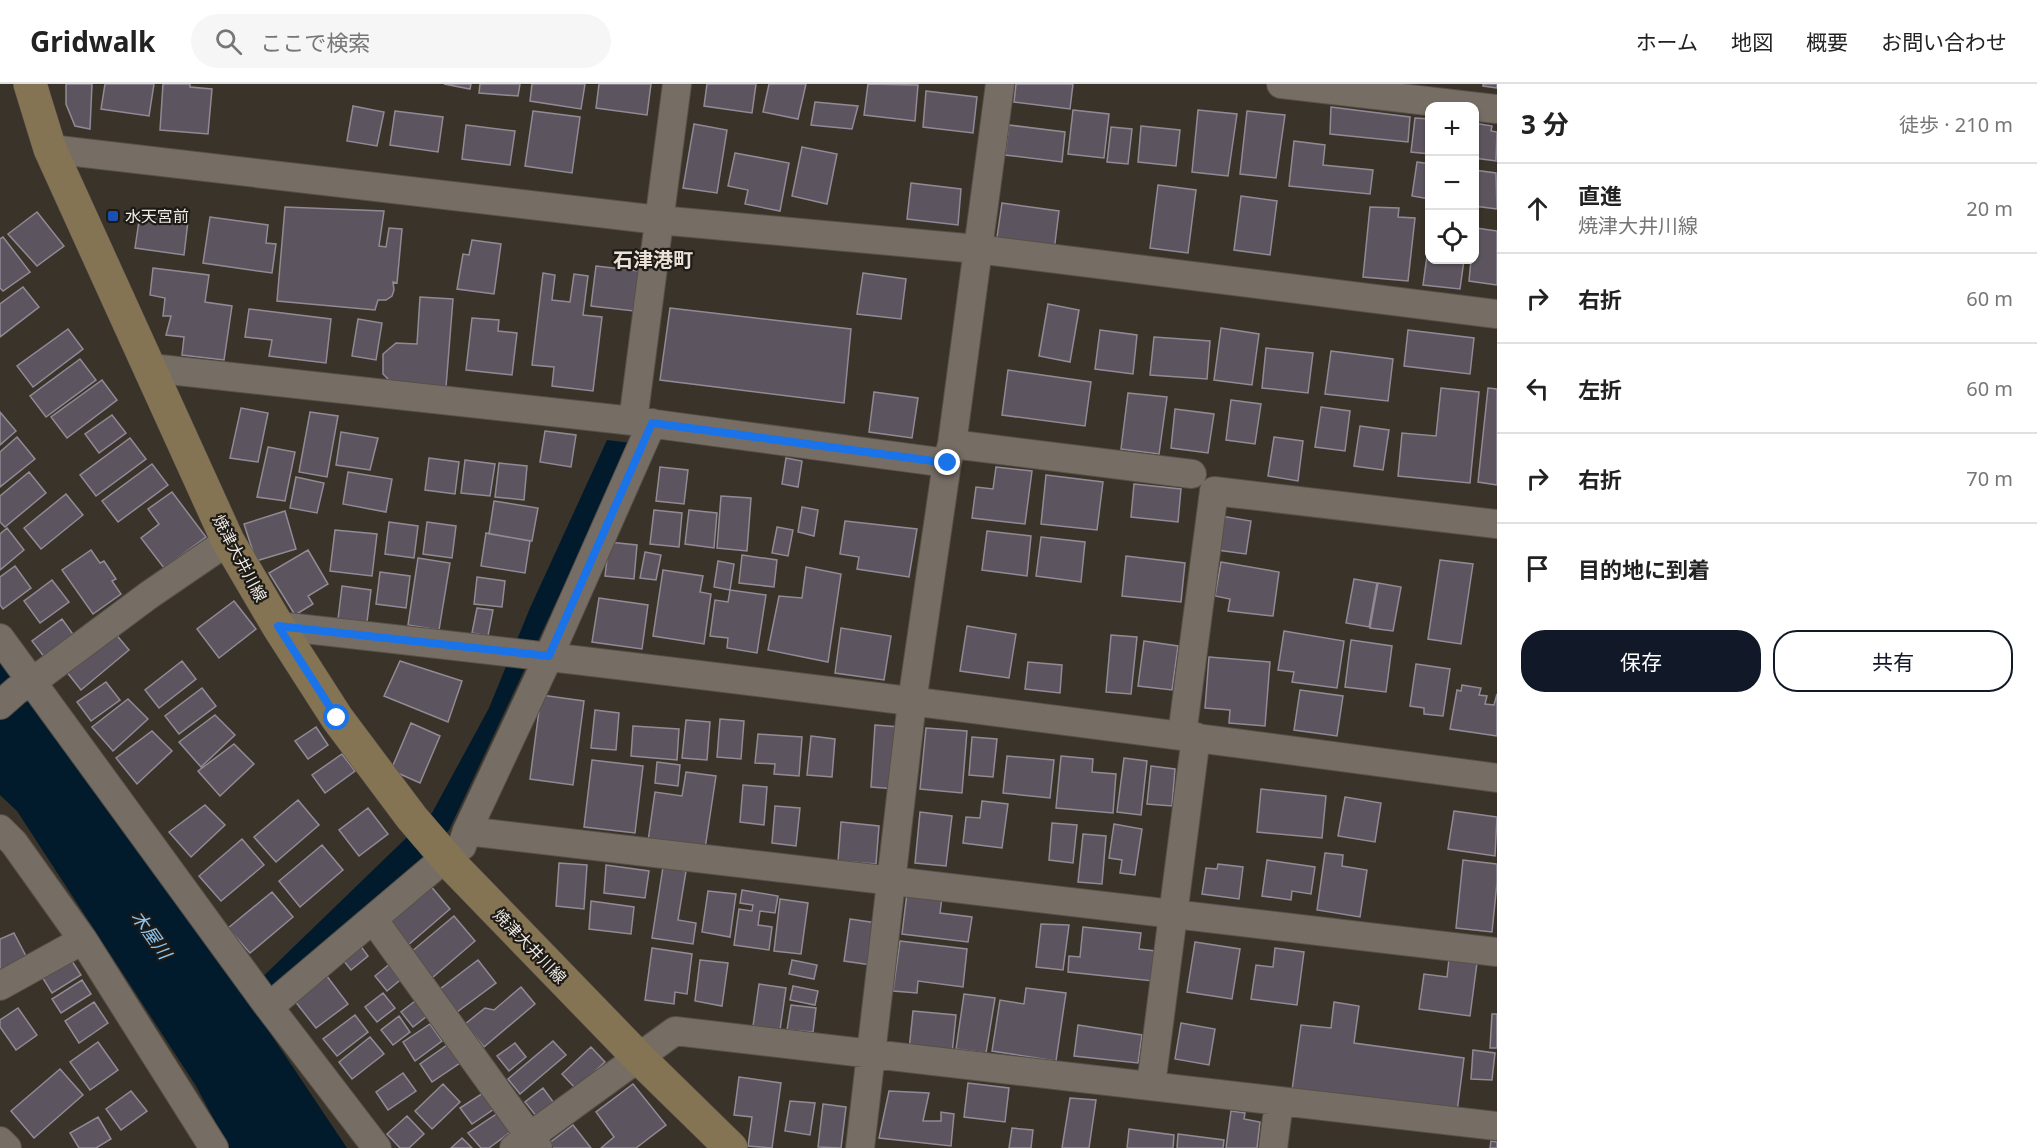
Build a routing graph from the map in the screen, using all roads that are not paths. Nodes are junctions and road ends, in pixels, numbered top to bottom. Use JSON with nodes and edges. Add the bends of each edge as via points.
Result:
{"nodes":[{"id":1,"x":30,"y":84,"type":"edge"},
{"id":2,"x":677,"y":84,"type":"edge"},
{"id":3,"x":1000,"y":84,"type":"edge"},
{"id":4,"x":1281,"y":84,"type":"edge"},
{"id":5,"x":1497,"y":109,"type":"edge"},
{"id":6,"x":51,"y":149,"type":"junction"},
{"id":7,"x":659,"y":220,"type":"junction"},
{"id":8,"x":977,"y":249,"type":"junction"},
{"id":9,"x":1497,"y":314,"type":"edge"},
{"id":10,"x":151,"y":369,"type":"junction"},
{"id":11,"x":643,"y":422,"type":"junction"},
{"id":12,"x":950,"y":453,"type":"junction"},
{"id":13,"x":1192,"y":474,"type":"dead end"},
{"id":14,"x":1497,"y":524,"type":"edge"},
{"id":15,"x":228,"y":541,"type":"junction"},
{"id":16,"x":278,"y":626,"type":"junction"},
{"id":17,"x":0,"y":638,"type":"edge"},
{"id":18,"x":544,"y":655,"type":"junction"},
{"id":19,"x":16,"y":692,"type":"edge"},
{"id":20,"x":912,"y":702,"type":"junction"},
{"id":21,"x":1189,"y":736,"type":"junction"},
{"id":22,"x":1497,"y":778,"type":"edge"},
{"id":23,"x":0,"y":828,"type":"edge"},
{"id":24,"x":467,"y":831,"type":"junction"},
{"id":25,"x":446,"y":858,"type":"junction"},
{"id":26,"x":891,"y":881,"type":"junction"},
{"id":27,"x":1173,"y":914,"type":"junction"},
{"id":28,"x":373,"y":920,"type":"junction"},
{"id":29,"x":83,"y":940,"type":"junction"},
{"id":30,"x":1497,"y":952,"type":"edge"},
{"id":31,"x":0,"y":986,"type":"edge"},
{"id":32,"x":269,"y":1008,"type":"junction"},
{"id":33,"x":871,"y":1053,"type":"junction"},
{"id":34,"x":639,"y":1058,"type":"junction"},
{"id":35,"x":1150,"y":1085,"type":"junction"},
{"id":36,"x":1279,"y":1102,"type":"junction"},
{"id":37,"x":1497,"y":1126,"type":"edge"},
{"id":38,"x":0,"y":1141,"type":"edge"},
{"id":39,"x":527,"y":1144,"type":"edge"},
{"id":40,"x":7,"y":1148,"type":"edge"},
{"id":41,"x":214,"y":1148,"type":"edge"},
{"id":42,"x":377,"y":1148,"type":"edge"},
{"id":43,"x":731,"y":1148,"type":"edge"},
{"id":44,"x":860,"y":1148,"type":"edge"},
{"id":45,"x":1273,"y":1148,"type":"edge"}],
"edges":[{"from":1,"to":6,"type":"main road","name":"焼津大井川線"},
{"from":2,"to":7,"type":"street"},
{"from":3,"to":8,"type":"street"},
{"from":4,"to":5,"type":"street"},
{"from":6,"to":7,"type":"street"},
{"from":6,"to":10,"type":"main road","name":"焼津大井川線"},
{"from":7,"to":8,"type":"street"},
{"from":7,"to":11,"type":"street"},
{"from":8,"to":9,"type":"street"},
{"from":8,"to":12,"type":"street"},
{"from":10,"to":11,"type":"street"},
{"from":10,"to":15,"type":"main road","name":"焼津大井川線"},
{"from":11,"to":12,"type":"street"},
{"from":11,"to":18,"type":"street"},
{"from":12,"to":13,"type":"street"},
{"from":12,"to":20,"type":"street"},
{"from":14,"to":21,"type":"street","via":[[1214,491]]},
{"from":15,"to":16,"type":"main road","name":"焼津大井川線"},
{"from":15,"to":19,"type":"street"},
{"from":16,"to":18,"type":"street"},
{"from":16,"to":25,"type":"main road","name":"焼津大井川線","via":[[337,718]]},
{"from":17,"to":19,"type":"street"},
{"from":18,"to":20,"type":"street"},
{"from":18,"to":24,"type":"street"},
{"from":19,"to":32,"type":"street"},
{"from":20,"to":21,"type":"street"},
{"from":20,"to":26,"type":"street"},
{"from":21,"to":22,"type":"street"},
{"from":21,"to":27,"type":"street"},
{"from":23,"to":29,"type":"street"},
{"from":24,"to":25,"type":"street"},
{"from":24,"to":26,"type":"street"},
{"from":25,"to":28,"type":"street"},
{"from":25,"to":34,"type":"main road","name":"焼津大井川線"},
{"from":26,"to":27,"type":"street"},
{"from":26,"to":33,"type":"street"},
{"from":27,"to":30,"type":"street"},
{"from":27,"to":35,"type":"street"},
{"from":28,"to":32,"type":"street"},
{"from":28,"to":39,"type":"street"},
{"from":29,"to":31,"type":"street"},
{"from":29,"to":41,"type":"street"},
{"from":32,"to":42,"type":"street"},
{"from":33,"to":34,"type":"street","via":[[675,1031]]},
{"from":33,"to":35,"type":"street"},
{"from":33,"to":44,"type":"street"},
{"from":34,"to":39,"type":"street"},
{"from":34,"to":43,"type":"main road","name":"焼津大井川線"},
{"from":35,"to":36,"type":"street"},
{"from":36,"to":37,"type":"street"},
{"from":36,"to":45,"type":"street"},
{"from":38,"to":40,"type":"street"}]}
